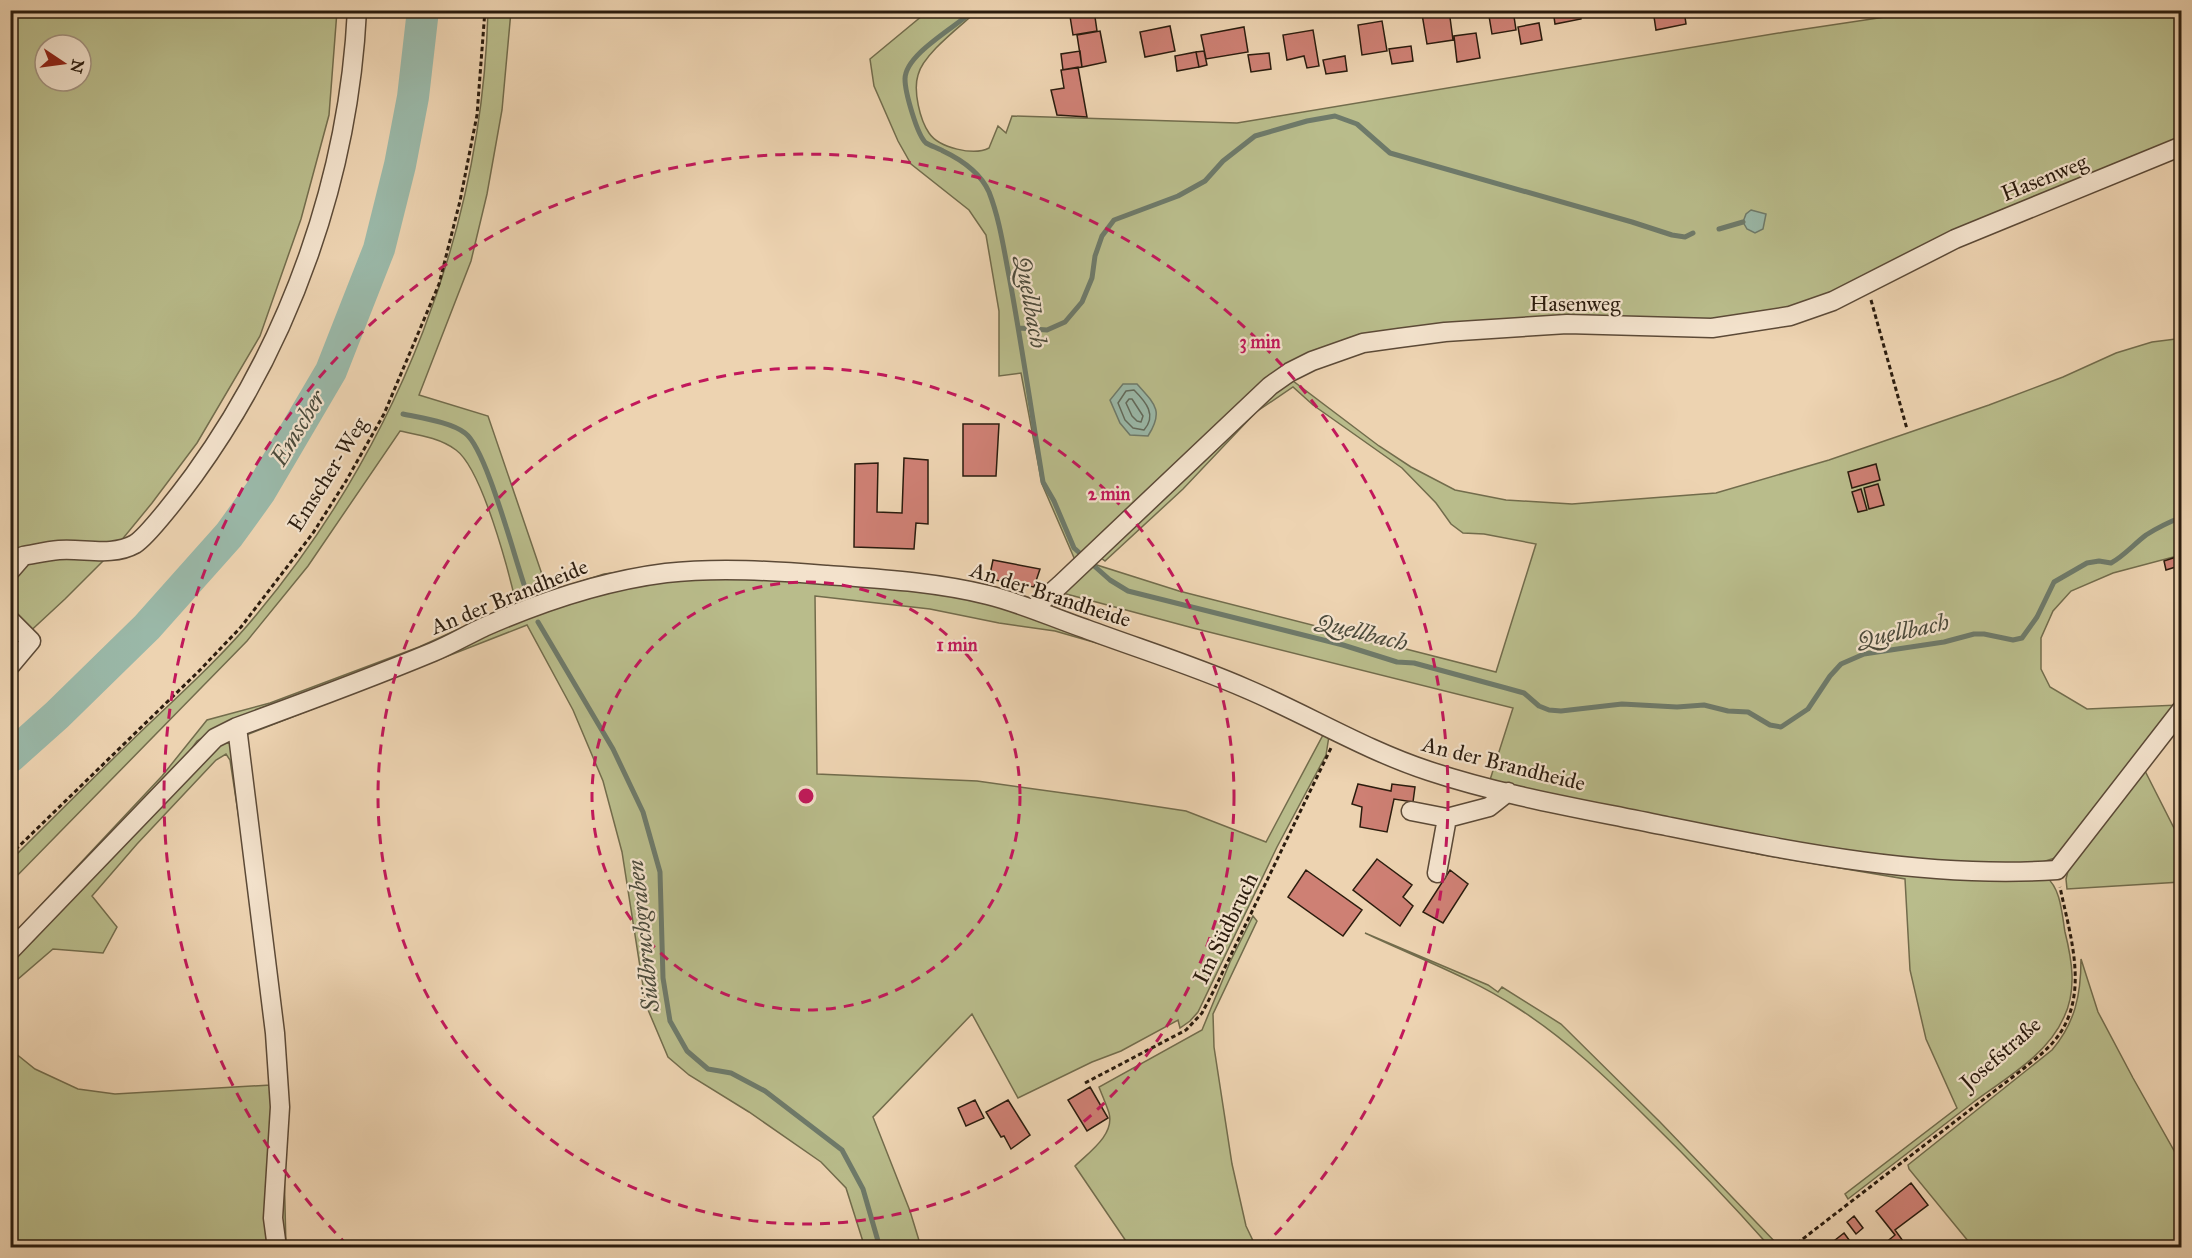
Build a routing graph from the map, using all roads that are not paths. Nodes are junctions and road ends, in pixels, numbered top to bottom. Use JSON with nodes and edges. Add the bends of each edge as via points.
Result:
{"nodes":[{"id":1,"x":357,"y":10,"type":"edge"},
{"id":2,"x":2181,"y":146,"type":"edge"},
{"id":3,"x":10,"y":571,"type":"edge"},
{"id":4,"x":1033,"y":609,"type":"junction"},
{"id":5,"x":10,"y":620,"type":"edge"},
{"id":6,"x":10,"y":666,"type":"edge"},
{"id":7,"x":2181,"y":709,"type":"edge"},
{"id":8,"x":237,"y":727,"type":"junction"},
{"id":9,"x":1508,"y":792,"type":"junction"},
{"id":10,"x":1411,"y":811,"type":"dead end"},
{"id":11,"x":1447,"y":818,"type":"junction"},
{"id":12,"x":1437,"y":873,"type":"dead end"},
{"id":13,"x":10,"y":951,"type":"edge"},
{"id":14,"x":277,"y":1248,"type":"edge"}],
"edges":[{"from":1,"to":3,"type":"street","via":[[346,111],[316,237],[278,331],[219,441],[182,492],[138,542],[122,550],[59,550],[23,556]]},
{"from":2,"to":4,"type":"street","name":"Hasenweg","via":[[1955,239],[1833,301],[1790,316],[1722,327],[1567,324],[1445,332],[1363,343],[1312,361],[1270,386]]},
{"from":4,"to":8,"type":"street","name":"An der Brandheide","via":[[959,588],[860,577],[743,569],[624,579],[569,593],[395,668]]},
{"from":4,"to":9,"type":"street","name":"An der Brandheide","via":[[1225,679],[1396,759]]},
{"from":5,"to":6,"type":"street","via":[[31,641]]},
{"from":7,"to":9,"type":"street","name":"An der Brandheide","via":[[2056,870],[1994,873],[1833,857]]},
{"from":8,"to":13,"type":"street","name":"An der Brandheide","via":[[215,738]]},
{"from":8,"to":14,"type":"street","via":[[275,1034],[280,1107],[273,1218]]},
{"from":9,"to":11,"type":"street","via":[[1489,807]]},
{"from":10,"to":11,"type":"street"},
{"from":11,"to":12,"type":"street"}]}
